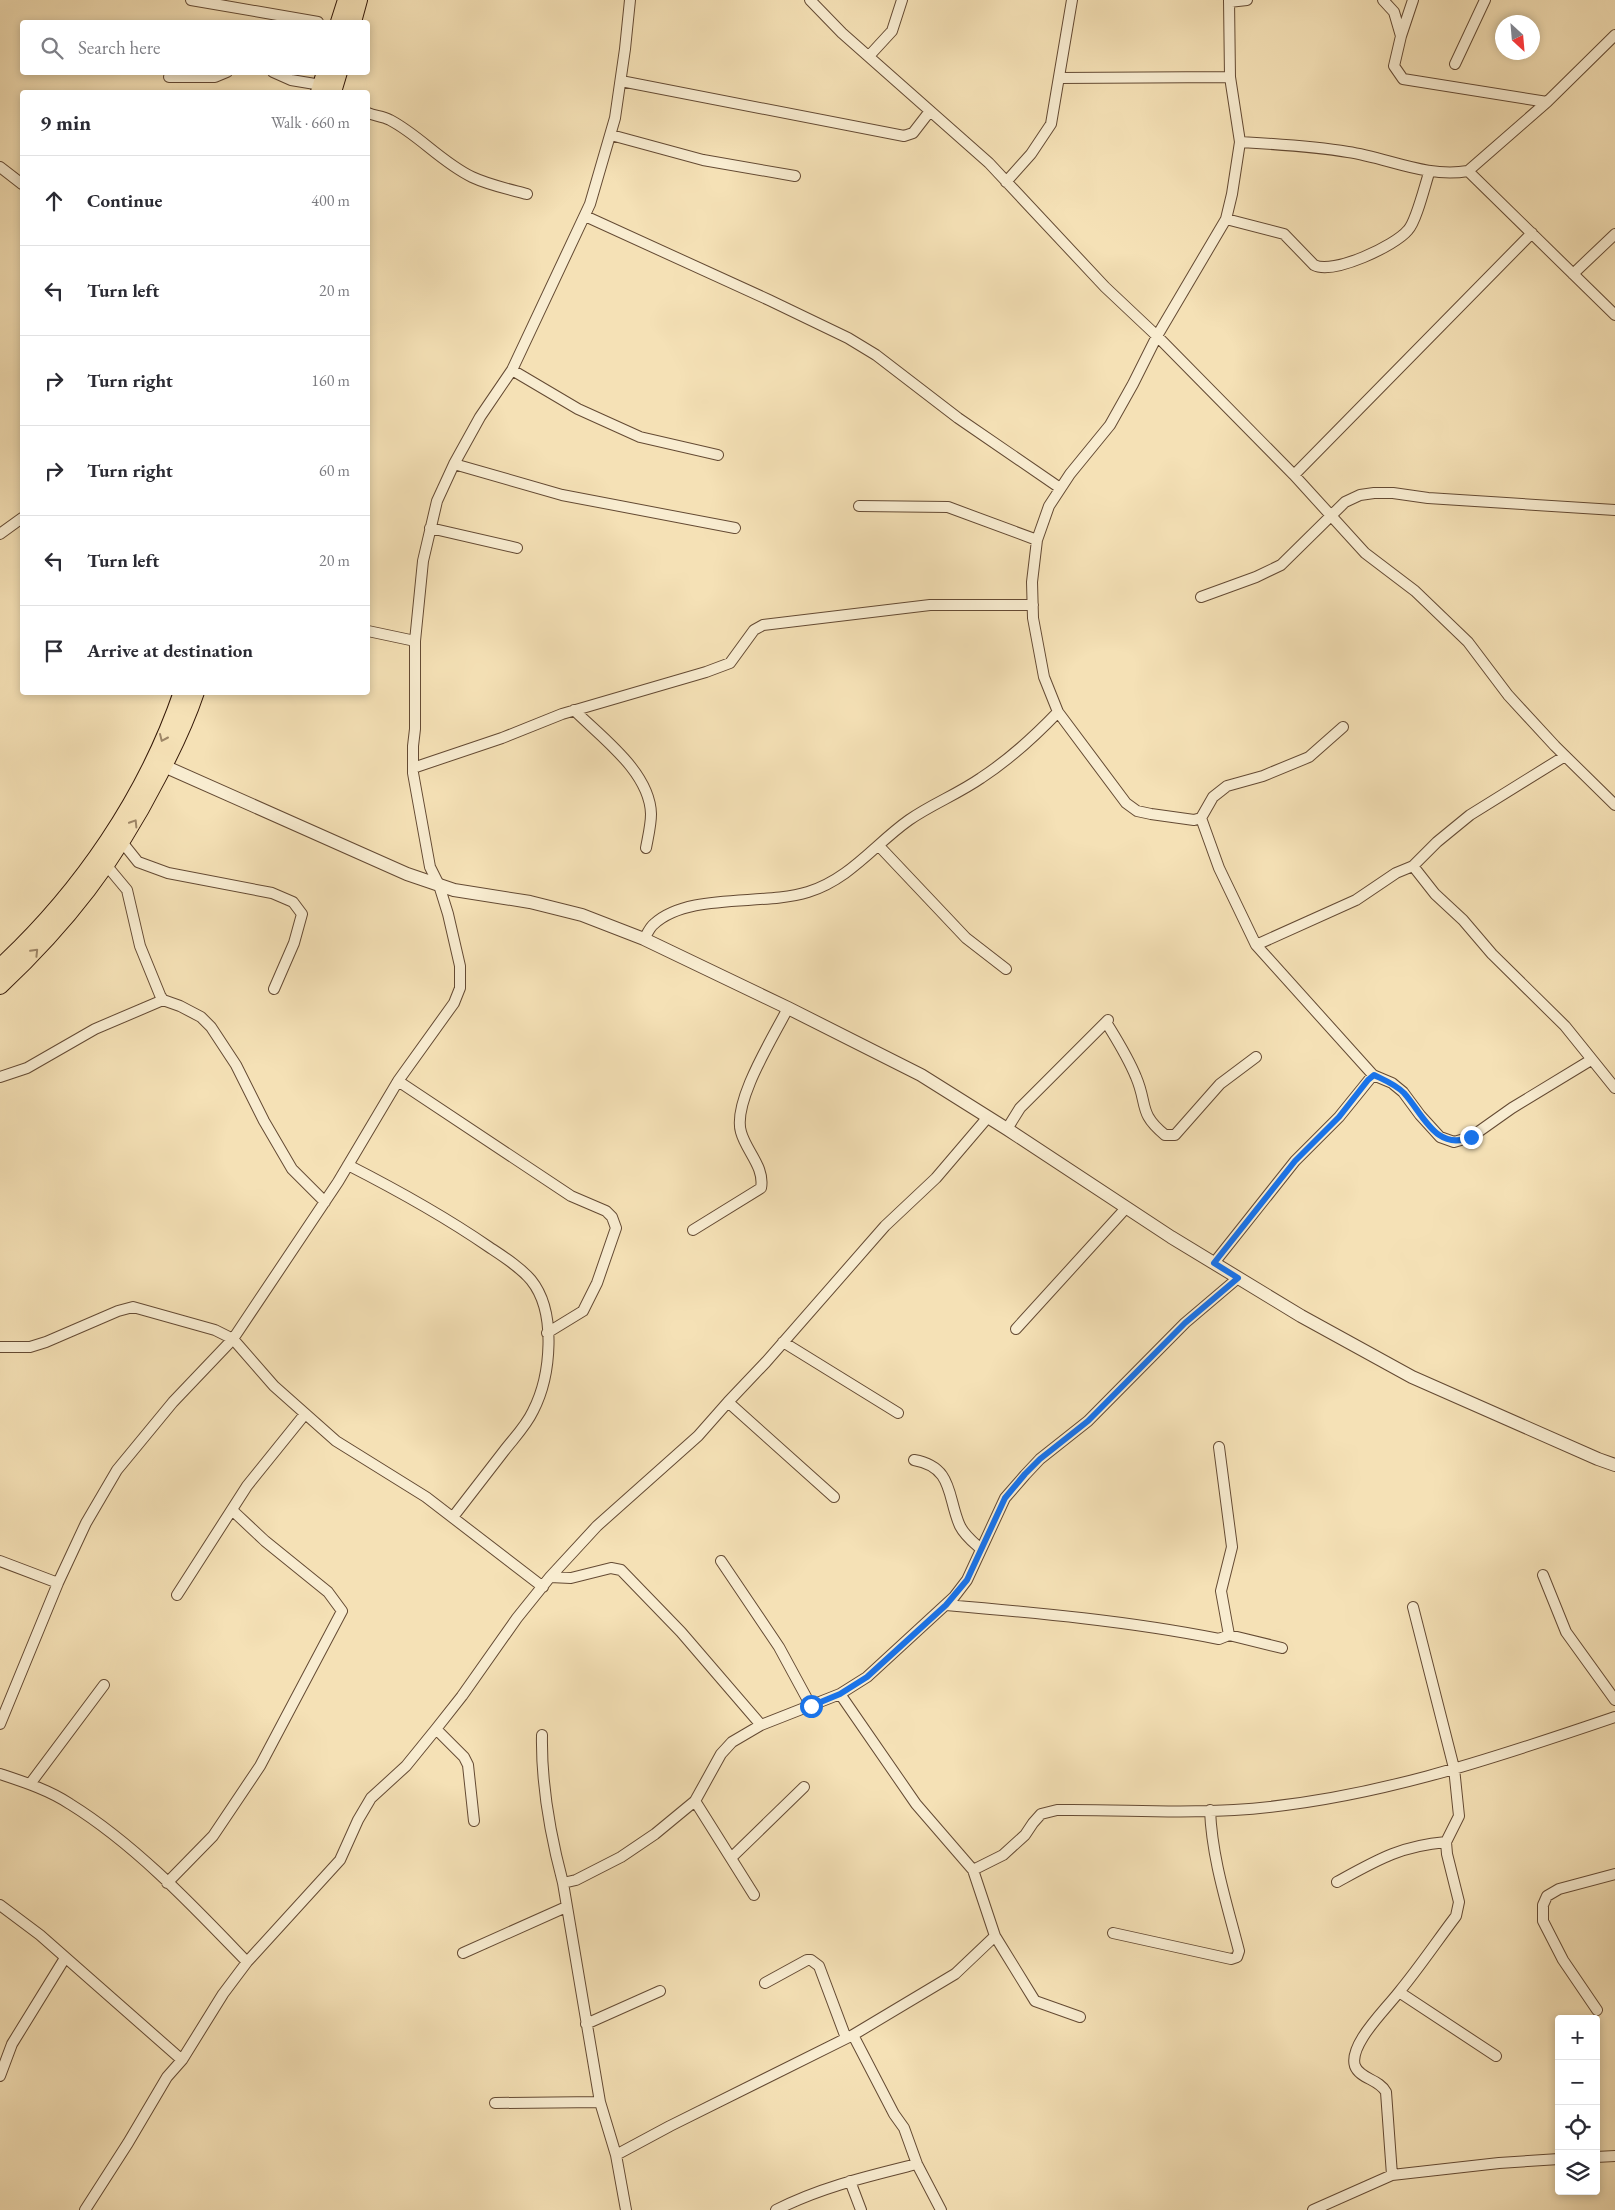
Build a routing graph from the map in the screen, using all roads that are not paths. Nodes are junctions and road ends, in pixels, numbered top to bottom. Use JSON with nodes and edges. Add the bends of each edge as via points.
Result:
{"nodes":[{"id":1,"x":191,"y":0,"type":"edge"},
{"id":2,"x":346,"y":0,"type":"edge"},
{"id":3,"x":359,"y":0,"type":"edge"},
{"id":4,"x":630,"y":0,"type":"edge"},
{"id":5,"x":810,"y":0,"type":"edge"},
{"id":6,"x":902,"y":0,"type":"edge"},
{"id":7,"x":1072,"y":0,"type":"edge"},
{"id":8,"x":1247,"y":0,"type":"edge"},
{"id":9,"x":1383,"y":0,"type":"edge"},
{"id":10,"x":1413,"y":0,"type":"edge"},
{"id":11,"x":1485,"y":0,"type":"edge"},
{"id":12,"x":1229,"y":1,"type":"edge"},
{"id":13,"x":210,"y":2,"type":"edge"},
{"id":14,"x":307,"y":20,"type":"edge"},
{"id":15,"x":340,"y":20,"type":"edge"},
{"id":16,"x":354,"y":20,"type":"edge"},
{"id":17,"x":1615,"y":35,"type":"edge"},
{"id":18,"x":1401,"y":36,"type":"junction"},
{"id":19,"x":869,"y":56,"type":"junction"},
{"id":20,"x":1455,"y":64,"type":"dead end"},
{"id":21,"x":219,"y":75,"type":"edge"},
{"id":22,"x":280,"y":75,"type":"edge"},
{"id":23,"x":336,"y":75,"type":"edge"},
{"id":24,"x":1230,"y":77,"type":"junction"},
{"id":25,"x":169,"y":78,"type":"dead end"},
{"id":26,"x":1059,"y":78,"type":"junction"},
{"id":27,"x":620,"y":82,"type":"junction"},
{"id":28,"x":324,"y":86,"type":"edge"},
{"id":29,"x":1548,"y":102,"type":"junction"},
{"id":30,"x":930,"y":111,"type":"junction"},
{"id":31,"x":370,"y":114,"type":"edge"},
{"id":32,"x":611,"y":135,"type":"junction"},
{"id":33,"x":1240,"y":142,"type":"junction"},
{"id":34,"x":0,"y":166,"type":"edge"},
{"id":35,"x":1468,"y":171,"type":"junction"},
{"id":36,"x":1429,"y":172,"type":"junction"},
{"id":37,"x":795,"y":176,"type":"dead end"},
{"id":38,"x":20,"y":182,"type":"edge"},
{"id":39,"x":1006,"y":182,"type":"junction"},
{"id":40,"x":527,"y":194,"type":"dead end"},
{"id":41,"x":585,"y":216,"type":"junction"},
{"id":42,"x":1226,"y":219,"type":"junction"},
{"id":43,"x":1532,"y":233,"type":"junction"},
{"id":44,"x":1615,"y":234,"type":"edge"},
{"id":45,"x":1573,"y":274,"type":"junction"},
{"id":46,"x":1615,"y":315,"type":"edge"},
{"id":47,"x":1157,"y":336,"type":"junction"},
{"id":48,"x":512,"y":370,"type":"junction"},
{"id":49,"x":718,"y":455,"type":"dead end"},
{"id":50,"x":454,"y":464,"type":"junction"},
{"id":51,"x":1294,"y":475,"type":"junction"},
{"id":52,"x":1060,"y":488,"type":"junction"},
{"id":53,"x":859,"y":506,"type":"dead end"},
{"id":54,"x":1615,"y":510,"type":"edge"},
{"id":55,"x":1331,"y":516,"type":"junction"},
{"id":56,"x":20,"y":519,"type":"edge"},
{"id":57,"x":430,"y":528,"type":"junction"},
{"id":58,"x":735,"y":528,"type":"dead end"},
{"id":59,"x":0,"y":534,"type":"edge"},
{"id":60,"x":1037,"y":540,"type":"junction"},
{"id":61,"x":517,"y":548,"type":"dead end"},
{"id":62,"x":1201,"y":597,"type":"dead end"},
{"id":63,"x":1033,"y":605,"type":"junction"},
{"id":64,"x":370,"y":631,"type":"edge"},
{"id":65,"x":415,"y":641,"type":"junction"},
{"id":66,"x":181,"y":695,"type":"edge"},
{"id":67,"x":195,"y":695,"type":"edge"},
{"id":68,"x":574,"y":710,"type":"junction"},
{"id":69,"x":1058,"y":712,"type":"junction"},
{"id":70,"x":1343,"y":727,"type":"dead end"},
{"id":71,"x":1565,"y":756,"type":"junction"},
{"id":72,"x":164,"y":766,"type":"junction"},
{"id":73,"x":412,"y":768,"type":"junction"},
{"id":74,"x":1615,"y":805,"type":"edge"},
{"id":75,"x":1201,"y":818,"type":"junction"},
{"id":76,"x":122,"y":842,"type":"junction"},
{"id":77,"x":879,"y":846,"type":"junction"},
{"id":78,"x":646,"y":848,"type":"dead end"},
{"id":79,"x":107,"y":866,"type":"junction"},
{"id":80,"x":1413,"y":866,"type":"junction"},
{"id":81,"x":439,"y":885,"type":"junction"},
{"id":82,"x":644,"y":939,"type":"junction"},
{"id":83,"x":1256,"y":945,"type":"junction"},
{"id":84,"x":0,"y":967,"type":"edge"},
{"id":85,"x":1006,"y":969,"type":"dead end"},
{"id":86,"x":0,"y":986,"type":"edge"},
{"id":87,"x":274,"y":989,"type":"dead end"},
{"id":88,"x":163,"y":1000,"type":"junction"},
{"id":89,"x":788,"y":1008,"type":"junction"},
{"id":90,"x":1256,"y":1057,"type":"dead end"},
{"id":91,"x":1591,"y":1060,"type":"junction"},
{"id":92,"x":1374,"y":1075,"type":"junction"},
{"id":93,"x":0,"y":1077,"type":"edge"},
{"id":94,"x":398,"y":1081,"type":"junction"},
{"id":95,"x":1615,"y":1088,"type":"edge"},
{"id":96,"x":988,"y":1117,"type":"junction"},
{"id":97,"x":1007,"y":1129,"type":"junction"},
{"id":98,"x":348,"y":1166,"type":"junction"},
{"id":99,"x":325,"y":1202,"type":"junction"},
{"id":100,"x":1126,"y":1208,"type":"junction"},
{"id":101,"x":693,"y":1230,"type":"dead end"},
{"id":102,"x":1214,"y":1263,"type":"junction"},
{"id":103,"x":1238,"y":1278,"type":"junction"},
{"id":104,"x":1016,"y":1329,"type":"dead end"},
{"id":105,"x":547,"y":1332,"type":"junction"},
{"id":106,"x":232,"y":1339,"type":"junction"},
{"id":107,"x":783,"y":1342,"type":"junction"},
{"id":108,"x":0,"y":1347,"type":"edge"},
{"id":109,"x":728,"y":1402,"type":"junction"},
{"id":110,"x":898,"y":1413,"type":"dead end"},
{"id":111,"x":305,"y":1414,"type":"junction"},
{"id":112,"x":1219,"y":1447,"type":"dead end"},
{"id":113,"x":914,"y":1460,"type":"dead end"},
{"id":114,"x":1615,"y":1465,"type":"edge"},
{"id":115,"x":834,"y":1497,"type":"dead end"},
{"id":116,"x":232,"y":1510,"type":"junction"},
{"id":117,"x":453,"y":1518,"type":"junction"},
{"id":118,"x":981,"y":1549,"type":"junction"},
{"id":119,"x":721,"y":1560,"type":"dead end"},
{"id":120,"x":0,"y":1561,"type":"edge"},
{"id":121,"x":1543,"y":1575,"type":"dead end"},
{"id":122,"x":550,"y":1577,"type":"junction"},
{"id":123,"x":58,"y":1582,"type":"junction"},
{"id":124,"x":543,"y":1587,"type":"junction"},
{"id":125,"x":177,"y":1596,"type":"dead end"},
{"id":126,"x":946,"y":1605,"type":"junction"},
{"id":127,"x":1413,"y":1607,"type":"dead end"},
{"id":128,"x":1229,"y":1636,"type":"junction"},
{"id":129,"x":1282,"y":1648,"type":"dead end"},
{"id":130,"x":104,"y":1685,"type":"dead end"},
{"id":131,"x":840,"y":1694,"type":"junction"},
{"id":132,"x":1615,"y":1700,"type":"edge"},
{"id":133,"x":811,"y":1706,"type":"junction"},
{"id":134,"x":1615,"y":1717,"type":"edge"},
{"id":135,"x":0,"y":1724,"type":"edge"},
{"id":136,"x":761,"y":1725,"type":"junction"},
{"id":137,"x":436,"y":1729,"type":"junction"},
{"id":138,"x":542,"y":1735,"type":"dead end"},
{"id":139,"x":1454,"y":1768,"type":"junction"},
{"id":140,"x":0,"y":1774,"type":"edge"},
{"id":141,"x":30,"y":1784,"type":"junction"},
{"id":142,"x":804,"y":1787,"type":"dead end"},
{"id":143,"x":695,"y":1801,"type":"junction"},
{"id":144,"x":1210,"y":1810,"type":"junction"},
{"id":145,"x":474,"y":1820,"type":"dead end"},
{"id":146,"x":1446,"y":1842,"type":"junction"},
{"id":147,"x":731,"y":1858,"type":"junction"},
{"id":148,"x":973,"y":1870,"type":"junction"},
{"id":149,"x":1615,"y":1874,"type":"edge"},
{"id":150,"x":1337,"y":1882,"type":"dead end"},
{"id":151,"x":167,"y":1883,"type":"junction"},
{"id":152,"x":563,"y":1883,"type":"junction"},
{"id":153,"x":754,"y":1895,"type":"dead end"},
{"id":154,"x":0,"y":1904,"type":"edge"},
{"id":155,"x":566,"y":1907,"type":"junction"},
{"id":156,"x":1113,"y":1933,"type":"dead end"},
{"id":157,"x":995,"y":1936,"type":"junction"},
{"id":158,"x":463,"y":1953,"type":"dead end"},
{"id":159,"x":65,"y":1958,"type":"junction"},
{"id":160,"x":247,"y":1962,"type":"junction"},
{"id":161,"x":765,"y":1983,"type":"dead end"},
{"id":162,"x":660,"y":1991,"type":"dead end"},
{"id":163,"x":1399,"y":1992,"type":"junction"},
{"id":164,"x":1597,"y":2010,"type":"dead end"},
{"id":165,"x":1080,"y":2017,"type":"dead end"},
{"id":166,"x":586,"y":2024,"type":"junction"},
{"id":167,"x":849,"y":2037,"type":"junction"},
{"id":168,"x":1496,"y":2056,"type":"dead end"},
{"id":169,"x":182,"y":2060,"type":"junction"},
{"id":170,"x":0,"y":2076,"type":"edge"},
{"id":171,"x":600,"y":2102,"type":"junction"},
{"id":172,"x":495,"y":2103,"type":"dead end"},
{"id":173,"x":616,"y":2155,"type":"junction"},
{"id":174,"x":1615,"y":2156,"type":"edge"},
{"id":175,"x":1600,"y":2157,"type":"edge"},
{"id":176,"x":1555,"y":2160,"type":"edge"},
{"id":177,"x":917,"y":2164,"type":"junction"},
{"id":178,"x":1392,"y":2175,"type":"junction"},
{"id":179,"x":850,"y":2181,"type":"junction"},
{"id":180,"x":85,"y":2210,"type":"edge"},
{"id":181,"x":626,"y":2210,"type":"edge"},
{"id":182,"x":776,"y":2210,"type":"edge"},
{"id":183,"x":861,"y":2210,"type":"edge"},
{"id":184,"x":941,"y":2210,"type":"edge"},
{"id":185,"x":1313,"y":2210,"type":"edge"}],
"edges":[{"from":1,"to":13,"type":"street"},
{"from":2,"to":15,"type":"main road"},
{"from":3,"to":16,"type":"main road"},
{"from":4,"to":27,"type":"street"},
{"from":5,"to":19,"type":"street"},
{"from":6,"to":19,"type":"street","via":[[892,31]]},
{"from":7,"to":26,"type":"street"},
{"from":8,"to":12,"type":"street"},
{"from":9,"to":18,"type":"street","via":[[1394,12]]},
{"from":10,"to":18,"type":"street"},
{"from":11,"to":20,"type":"street"},
{"from":12,"to":24,"type":"street"},
{"from":13,"to":14,"type":"street"},
{"from":17,"to":29,"type":"street"},
{"from":18,"to":29,"type":"street","via":[[1394,66],[1403,79]]},
{"from":19,"to":30,"type":"street"},
{"from":21,"to":25,"type":"street"},
{"from":22,"to":28,"type":"street"},
{"from":23,"to":28,"type":"main road"},
{"from":24,"to":26,"type":"street"},
{"from":24,"to":33,"type":"street"},
{"from":26,"to":39,"type":"street","via":[[1051,124]]},
{"from":27,"to":30,"type":"street","via":[[904,136],[913,133]]},
{"from":27,"to":32,"type":"street"},
{"from":29,"to":35,"type":"street"},
{"from":30,"to":39,"type":"street"},
{"from":31,"to":40,"type":"street","via":[[388,119],[471,176]]},
{"from":32,"to":37,"type":"street","via":[[703,160]]},
{"from":32,"to":41,"type":"street"},
{"from":33,"to":36,"type":"street","via":[[1348,152]]},
{"from":33,"to":42,"type":"street"},
{"from":34,"to":38,"type":"street"},
{"from":35,"to":36,"type":"street","via":[[1451,174]]},
{"from":35,"to":43,"type":"street"},
{"from":36,"to":42,"type":"street","via":[[1410,229],[1396,241],[1329,268],[1314,265],[1284,234]]},
{"from":39,"to":47,"type":"street","via":[[1105,287]]},
{"from":41,"to":48,"type":"street"},
{"from":41,"to":52,"type":"street","via":[[848,338]]},
{"from":42,"to":47,"type":"street"},
{"from":43,"to":45,"type":"street"},
{"from":43,"to":51,"type":"street"},
{"from":44,"to":45,"type":"street"},
{"from":45,"to":46,"type":"street"},
{"from":47,"to":51,"type":"street"},
{"from":47,"to":52,"type":"street","via":[[1110,425]]},
{"from":48,"to":49,"type":"street","via":[[578,409],[640,437]]},
{"from":48,"to":50,"type":"street","via":[[480,417]]},
{"from":50,"to":57,"type":"street","via":[[437,501]]},
{"from":50,"to":58,"type":"street","via":[[562,495]]},
{"from":51,"to":55,"type":"street"},
{"from":52,"to":60,"type":"street","via":[[1049,506]]},
{"from":53,"to":60,"type":"street","via":[[948,507]]},
{"from":54,"to":55,"type":"street","via":[[1374,493],[1345,502]]},
{"from":55,"to":62,"type":"street","via":[[1281,565]]},
{"from":55,"to":71,"type":"street","via":[[1365,552],[1415,590],[1468,642],[1508,695]]},
{"from":56,"to":59,"type":"street"},
{"from":57,"to":61,"type":"street"},
{"from":57,"to":65,"type":"street","via":[[423,560]]},
{"from":60,"to":63,"type":"street"},
{"from":63,"to":68,"type":"street","via":[[930,605],[763,625],[754,630],[730,663]]},
{"from":63,"to":69,"type":"street","via":[[1044,676]]},
{"from":64,"to":65,"type":"street"},
{"from":65,"to":73,"type":"street"},
{"from":66,"to":84,"type":"main road","one_way":true,"via":[[152,764],[92,865],[27,942]]},
{"from":67,"to":72,"type":"main road"},
{"from":68,"to":73,"type":"street"},
{"from":68,"to":78,"type":"street","via":[[626,761],[645,788],[651,813]]},
{"from":69,"to":75,"type":"street","via":[[1126,803],[1151,814],[1194,820]]},
{"from":69,"to":77,"type":"street","via":[[1009,758],[982,778],[911,819]]},
{"from":70,"to":75,"type":"street","via":[[1309,757],[1263,776],[1227,786],[1213,796]]},
{"from":71,"to":74,"type":"street"},
{"from":71,"to":80,"type":"street","via":[[1470,815]]},
{"from":76,"to":72,"type":"main road","one_way":true},
{"from":72,"to":81,"type":"street","via":[[407,874]]},
{"from":73,"to":81,"type":"street","via":[[430,867]]},
{"from":75,"to":83,"type":"street","via":[[1219,868]]},
{"from":76,"to":79,"type":"main road"},
{"from":76,"to":87,"type":"street","via":[[138,862],[168,873],[272,893],[298,906],[302,914],[294,943]]},
{"from":77,"to":82,"type":"street","via":[[834,881],[808,892],[692,906],[653,924]]},
{"from":77,"to":85,"type":"street","via":[[966,938]]},
{"from":86,"to":79,"type":"main road","one_way":true,"via":[[67,918]]},
{"from":79,"to":88,"type":"street","via":[[127,890],[140,946]]},
{"from":80,"to":83,"type":"street","via":[[1396,873],[1356,900]]},
{"from":80,"to":91,"type":"street","via":[[1492,954],[1565,1026]]},
{"from":81,"to":82,"type":"street","via":[[582,915]]},
{"from":81,"to":94,"type":"street","via":[[460,966],[460,988],[454,1003]]},
{"from":82,"to":89,"type":"street"},
{"from":83,"to":92,"type":"street"},
{"from":88,"to":93,"type":"street","via":[[95,1029],[27,1068]]},
{"from":88,"to":99,"type":"street","via":[[201,1017],[211,1027],[236,1065],[292,1169]]},
{"from":89,"to":96,"type":"street","via":[[921,1075]]},
{"from":89,"to":101,"type":"street","via":[[742,1100],[739,1119],[741,1132],[763,1179],[761,1188]]},
{"from":90,"to":97,"type":"street","via":[[1220,1084],[1175,1135],[1165,1135],[1147,1118],[1138,1079],[1107,1021],[1020,1108]]},
{"from":91,"to":92,"type":"street","via":[[1471,1137],[1454,1142],[1440,1137],[1398,1088]]},
{"from":91,"to":95,"type":"street"},
{"from":92,"to":102,"type":"street","via":[[1339,1117],[1295,1161]]},
{"from":94,"to":98,"type":"street"},
{"from":94,"to":105,"type":"street","via":[[570,1196],[606,1211],[612,1217],[616,1228],[598,1283],[583,1311]]},
{"from":96,"to":97,"type":"street"},
{"from":96,"to":107,"type":"street","via":[[936,1178],[885,1226]]},
{"from":97,"to":100,"type":"street"},
{"from":98,"to":99,"type":"street"},
{"from":98,"to":105,"type":"street","via":[[404,1193],[458,1225],[520,1269],[541,1296]]},
{"from":99,"to":106,"type":"street"},
{"from":100,"to":102,"type":"street"},
{"from":100,"to":104,"type":"street"},
{"from":102,"to":103,"type":"street"},
{"from":103,"to":114,"type":"street","via":[[1412,1377]]},
{"from":103,"to":118,"type":"street","via":[[1185,1323],[1088,1421],[1025,1474],[1005,1498]]},
{"from":105,"to":117,"type":"street","via":[[546,1374],[533,1412]]},
{"from":106,"to":108,"type":"street","via":[[200,1325],[132,1307],[30,1347]]},
{"from":106,"to":111,"type":"street","via":[[274,1386]]},
{"from":106,"to":123,"type":"street","via":[[173,1402],[117,1470],[86,1523]]},
{"from":107,"to":109,"type":"street"},
{"from":107,"to":110,"type":"street"},
{"from":109,"to":115,"type":"street"},
{"from":109,"to":122,"type":"street","via":[[698,1436],[597,1526]]},
{"from":111,"to":116,"type":"street","via":[[247,1486]]},
{"from":111,"to":117,"type":"street","via":[[336,1441],[426,1497]]},
{"from":112,"to":128,"type":"street","via":[[1232,1547],[1221,1590]]},
{"from":113,"to":118,"type":"street","via":[[928,1463],[941,1471],[960,1526]]},
{"from":116,"to":125,"type":"street"},
{"from":116,"to":151,"type":"street","via":[[328,1592],[342,1611],[260,1766],[213,1836]]},
{"from":117,"to":124,"type":"street"},
{"from":118,"to":126,"type":"street","via":[[967,1580]]},
{"from":119,"to":133,"type":"street","via":[[779,1647]]},
{"from":120,"to":123,"type":"street"},
{"from":121,"to":132,"type":"street","via":[[1566,1632]]},
{"from":122,"to":124,"type":"street"},
{"from":122,"to":136,"type":"street","via":[[571,1578],[611,1568],[620,1570],[680,1632]]},
{"from":123,"to":135,"type":"street"},
{"from":124,"to":137,"type":"street"},
{"from":126,"to":128,"type":"street","via":[[1083,1617],[1219,1639]]},
{"from":126,"to":131,"type":"street","via":[[867,1677]]},
{"from":127,"to":139,"type":"street"},
{"from":128,"to":129,"type":"street"},
{"from":130,"to":141,"type":"street"},
{"from":131,"to":133,"type":"street"},
{"from":131,"to":148,"type":"street","via":[[916,1804]]},
{"from":133,"to":136,"type":"street"},
{"from":134,"to":139,"type":"street"},
{"from":136,"to":143,"type":"street","via":[[732,1742],[721,1754]]},
{"from":137,"to":145,"type":"street","via":[[464,1756],[468,1765]]},
{"from":137,"to":160,"type":"street","via":[[406,1766],[371,1798],[340,1860]]},
{"from":138,"to":152,"type":"street","via":[[544,1791],[553,1847]]},
{"from":139,"to":144,"type":"street","via":[[1324,1799]]},
{"from":139,"to":146,"type":"street","via":[[1459,1816]]},
{"from":140,"to":141,"type":"street"},
{"from":141,"to":151,"type":"street","via":[[70,1803]]},
{"from":142,"to":147,"type":"street"},
{"from":143,"to":147,"type":"street"},
{"from":143,"to":152,"type":"street","via":[[621,1857],[576,1880]]},
{"from":144,"to":148,"type":"street","via":[[1057,1810],[1042,1814],[1003,1855]]},
{"from":144,"to":156,"type":"street","via":[[1212,1847],[1239,1951],[1237,1957],[1231,1959]]},
{"from":146,"to":150,"type":"street","via":[[1396,1851]]},
{"from":146,"to":163,"type":"street","via":[[1459,1902],[1456,1916]]},
{"from":147,"to":153,"type":"street"},
{"from":148,"to":157,"type":"street"},
{"from":149,"to":164,"type":"street","via":[[1559,1889],[1547,1896],[1543,1905],[1543,1920],[1563,1960]]},
{"from":151,"to":160,"type":"street"},
{"from":152,"to":155,"type":"street"},
{"from":154,"to":159,"type":"street"},
{"from":155,"to":158,"type":"street"},
{"from":155,"to":166,"type":"street"},
{"from":157,"to":165,"type":"street","via":[[1035,2001]]},
{"from":157,"to":167,"type":"street","via":[[955,1974]]},
{"from":159,"to":169,"type":"street"},
{"from":159,"to":170,"type":"street","via":[[12,2044]]},
{"from":160,"to":169,"type":"street"},
{"from":161,"to":167,"type":"street","via":[[807,1960],[814,1961]]},
{"from":162,"to":166,"type":"street"},
{"from":163,"to":168,"type":"street"},
{"from":163,"to":178,"type":"street","via":[[1362,2038],[1354,2064],[1358,2072],[1380,2083],[1386,2092]]},
{"from":166,"to":171,"type":"street"},
{"from":167,"to":173,"type":"street"},
{"from":167,"to":177,"type":"street","via":[[904,2128]]},
{"from":169,"to":180,"type":"street","via":[[166,2077]]},
{"from":171,"to":172,"type":"street"},
{"from":171,"to":173,"type":"street"},
{"from":173,"to":181,"type":"street"},
{"from":174,"to":175,"type":"street"},
{"from":176,"to":178,"type":"street"},
{"from":177,"to":179,"type":"street"},
{"from":177,"to":184,"type":"street"},
{"from":178,"to":185,"type":"street"},
{"from":179,"to":182,"type":"street"},
{"from":179,"to":183,"type":"street"}]}
